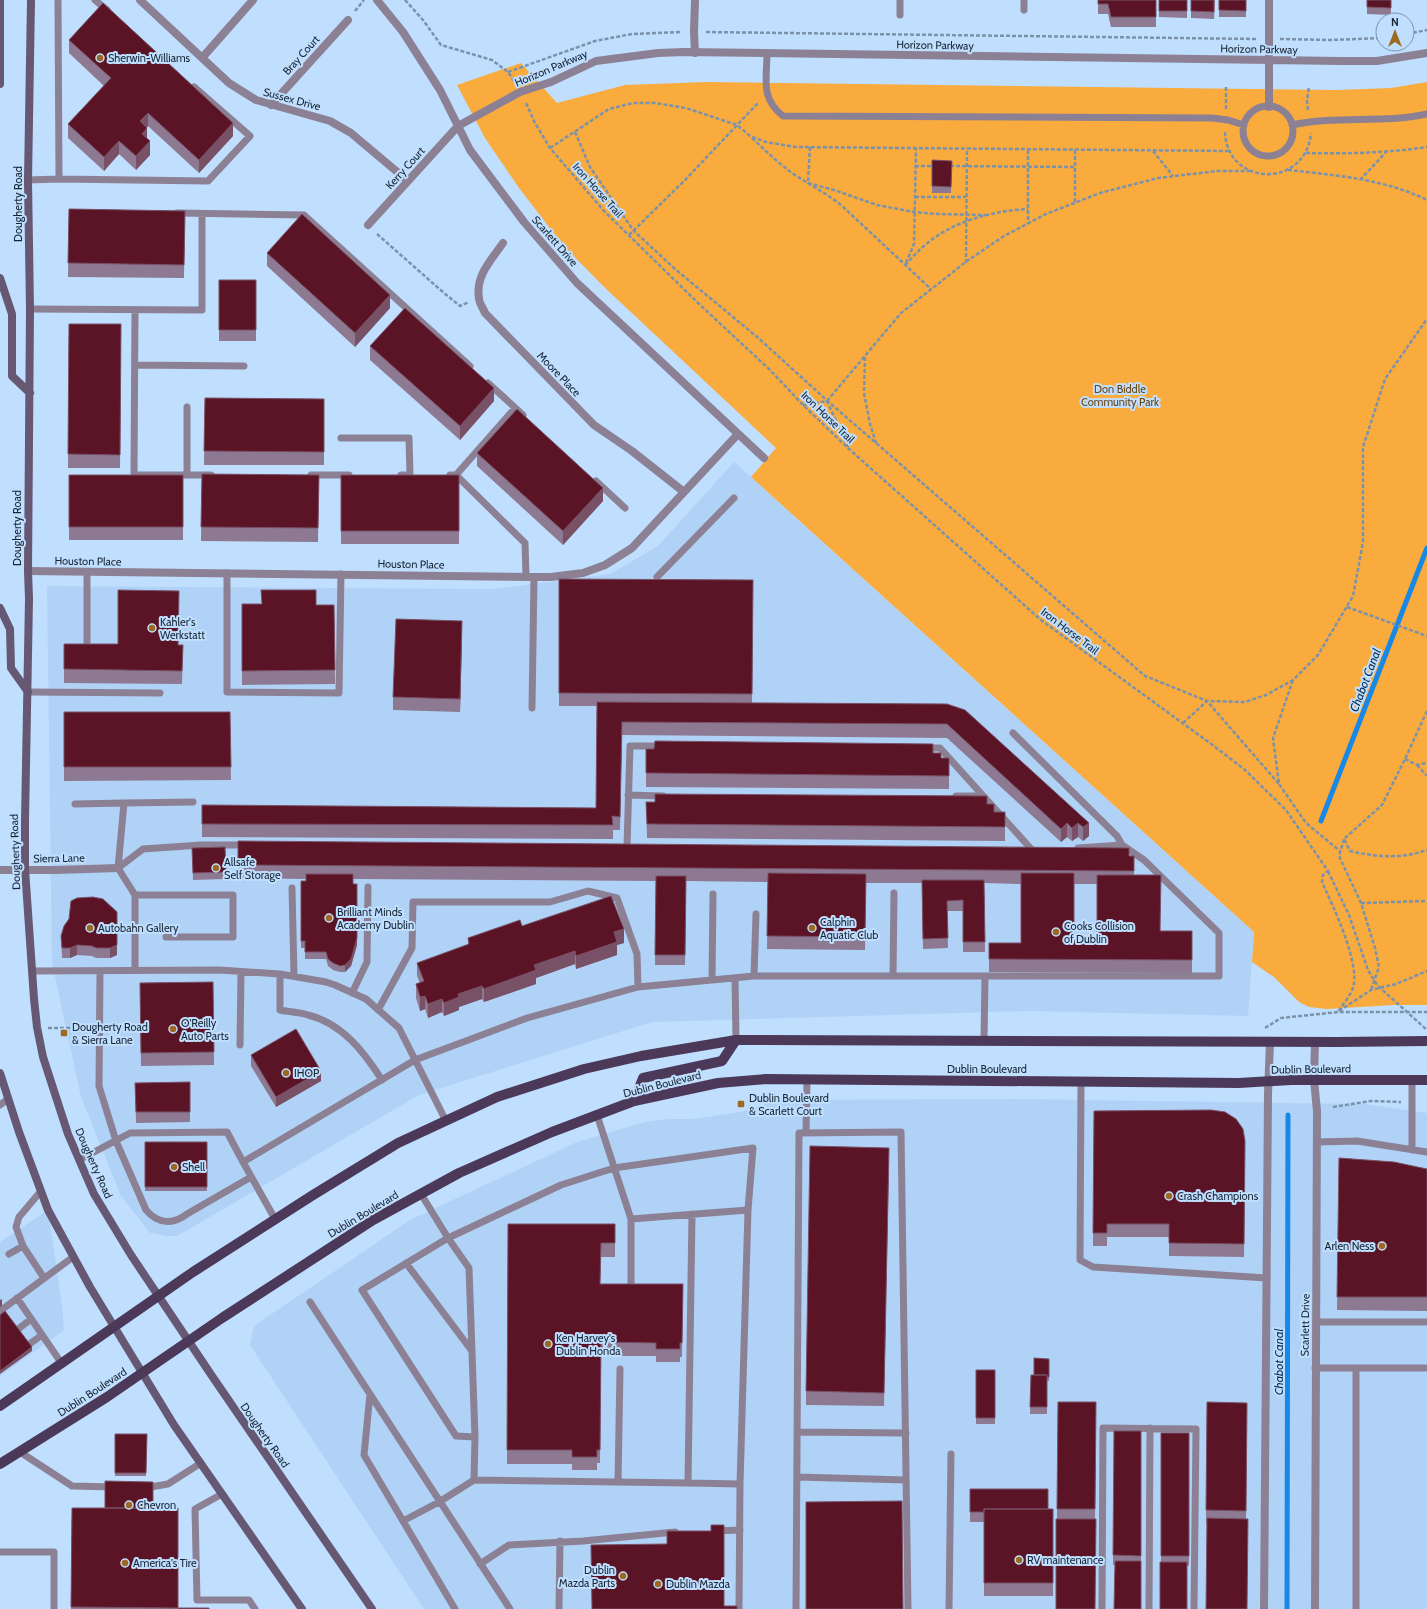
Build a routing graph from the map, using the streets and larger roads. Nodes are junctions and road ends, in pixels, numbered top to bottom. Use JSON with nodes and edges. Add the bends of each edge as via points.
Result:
{"nodes":[{"id":1,"x":0,"y":0,"type":"edge"},
{"id":2,"x":31,"y":0,"type":"edge"},
{"id":3,"x":253,"y":0,"type":"edge"},
{"id":4,"x":377,"y":0,"type":"edge"},
{"id":5,"x":695,"y":0,"type":"edge"},
{"id":6,"x":1269,"y":0,"type":"edge"},
{"id":7,"x":145,"y":2,"type":"edge"},
{"id":8,"x":348,"y":20,"type":"dead end"},
{"id":9,"x":695,"y":53,"type":"junction"},
{"id":10,"x":1427,"y":53,"type":"edge"},
{"id":11,"x":202,"y":58,"type":"junction"},
{"id":12,"x":1268,"y":59,"type":"junction"},
{"id":13,"x":0,"y":74,"type":"edge"},
{"id":14,"x":0,"y":84,"type":"edge"},
{"id":15,"x":271,"y":105,"type":"junction"},
{"id":16,"x":1269,"y":106,"type":"road end"},
{"id":17,"x":458,"y":126,"type":"junction"},
{"id":18,"x":408,"y":181,"type":"junction"},
{"id":19,"x":368,"y":225,"type":"road end"},
{"id":20,"x":503,"y":243,"type":"dead end"},
{"id":21,"x":0,"y":278,"type":"edge"},
{"id":22,"x":30,"y":393,"type":"junction"},
{"id":23,"x":738,"y":434,"type":"junction"},
{"id":24,"x":764,"y":458,"type":"dead end"},
{"id":25,"x":684,"y":492,"type":"junction"},
{"id":26,"x":28,"y":570,"type":"junction"},
{"id":27,"x":0,"y":608,"type":"edge"},
{"id":28,"x":28,"y":692,"type":"junction"},
{"id":29,"x":118,"y":868,"type":"road end"},
{"id":30,"x":25,"y":869,"type":"junction"},
{"id":31,"x":0,"y":870,"type":"edge"},
{"id":32,"x":736,"y":1040,"type":"junction"},
{"id":33,"x":1427,"y":1041,"type":"edge"},
{"id":34,"x":1270,"y":1042,"type":"junction"},
{"id":35,"x":1315,"y":1042,"type":"junction"},
{"id":36,"x":0,"y":1073,"type":"edge"},
{"id":37,"x":1314,"y":1080,"type":"junction"},
{"id":38,"x":1427,"y":1080,"type":"edge"},
{"id":39,"x":1269,"y":1081,"type":"junction"},
{"id":40,"x":634,"y":1101,"type":"junction"},
{"id":41,"x":159,"y":1296,"type":"junction"},
{"id":42,"x":114,"y":1327,"type":"junction"},
{"id":43,"x":189,"y":1341,"type":"junction"},
{"id":44,"x":142,"y":1373,"type":"junction"},
{"id":45,"x":0,"y":1406,"type":"edge"},
{"id":46,"x":0,"y":1464,"type":"edge"},
{"id":47,"x":302,"y":1609,"type":"edge"},
{"id":48,"x":372,"y":1609,"type":"edge"},
{"id":49,"x":1264,"y":1609,"type":"edge"},
{"id":50,"x":1315,"y":1609,"type":"edge"}],
"edges":[{"from":1,"to":13,"type":"main road"},
{"from":2,"to":22,"type":"main road","name":"Dougherty Road","via":[[28,180]]},
{"from":3,"to":11,"type":"street"},
{"from":4,"to":17,"type":"street","name":"Scarlett Drive","via":[[403,32],[440,90]]},
{"from":5,"to":9,"type":"street"},
{"from":6,"to":12,"type":"street"},
{"from":7,"to":11,"type":"street","name":"Sussex Drive"},
{"from":8,"to":15,"type":"street","name":"Bray Court"},
{"from":9,"to":12,"type":"street","name":"Horizon Parkway"},
{"from":9,"to":17,"type":"street","name":"Horizon Parkway","via":[[658,53],[596,61],[551,82],[520,92]]},
{"from":10,"to":12,"type":"street","name":"Horizon Parkway","via":[[1377,61]]},
{"from":11,"to":15,"type":"street","name":"Sussex Drive","via":[[229,83],[256,100]]},
{"from":12,"to":16,"type":"street"},
{"from":13,"to":14,"type":"main road"},
{"from":15,"to":18,"type":"street","name":"Sussex Drive","via":[[330,121],[351,133]]},
{"from":17,"to":18,"type":"street","name":"Kerry Court"},
{"from":17,"to":23,"type":"street","name":"Scarlett Drive","via":[[470,150],[524,222],[577,283]]},
{"from":18,"to":19,"type":"street","name":"Kerry Court"},
{"from":20,"to":25,"type":"street","name":"Moore Place","via":[[481,274],[478,287],[485,313],[594,426],[632,451]]},
{"from":21,"to":22,"type":"main road","via":[[12,314],[12,376]]},
{"from":22,"to":26,"type":"main road","name":"Dougherty Road"},
{"from":23,"to":24,"type":"street","name":"Scarlett Drive"},
{"from":23,"to":25,"type":"street","name":"Houston Place"},
{"from":25,"to":26,"type":"street","name":"Houston Place","via":[[632,548],[605,565],[583,572],[551,577]]},
{"from":26,"to":28,"type":"main road","name":"Dougherty Road"},
{"from":27,"to":28,"type":"main road","via":[[10,629],[11,668]]},
{"from":28,"to":30,"type":"main road","name":"Dougherty Road"},
{"from":29,"to":30,"type":"street","name":"Sierra Lane"},
{"from":30,"to":31,"type":"street","name":"Sierra Lane"},
{"from":30,"to":41,"type":"main road","name":"Dougherty Road","via":[[37,1028],[43,1057],[68,1134],[94,1194]]},
{"from":32,"to":34,"type":"main road"},
{"from":32,"to":40,"type":"main road","via":[[722,1061],[643,1078]]},
{"from":32,"to":41,"type":"main road","via":[[641,1056],[584,1069],[497,1098],[398,1144],[275,1219]]},
{"from":33,"to":35,"type":"main road"},
{"from":34,"to":35,"type":"main road"},
{"from":34,"to":39,"type":"street"},
{"from":35,"to":37,"type":"street","name":"Scarlett Drive"},
{"from":36,"to":42,"type":"main road","via":[[48,1210]]},
{"from":37,"to":38,"type":"main road","name":"Dublin Boulevard"},
{"from":37,"to":39,"type":"main road","name":"Dublin Boulevard"},
{"from":37,"to":50,"type":"street","name":"Scarlett Drive","via":[[1317,1111]]},
{"from":39,"to":40,"type":"main road","name":"Dublin Boulevard","via":[[1239,1083],[766,1079],[718,1082]]},
{"from":39,"to":49,"type":"street"},
{"from":40,"to":43,"type":"main road","name":"Dublin Boulevard","via":[[552,1132],[459,1173],[372,1220]]},
{"from":41,"to":42,"type":"main road"},
{"from":41,"to":43,"type":"main road","name":"Dougherty Road"},
{"from":42,"to":44,"type":"main road"},
{"from":42,"to":45,"type":"main road"},
{"from":43,"to":44,"type":"main road","name":"Dublin Boulevard"},
{"from":43,"to":48,"type":"main road","name":"Dougherty Road"},
{"from":44,"to":46,"type":"main road","name":"Dublin Boulevard","via":[[107,1398]]},
{"from":44,"to":47,"type":"main road","via":[[174,1425]]}]}
